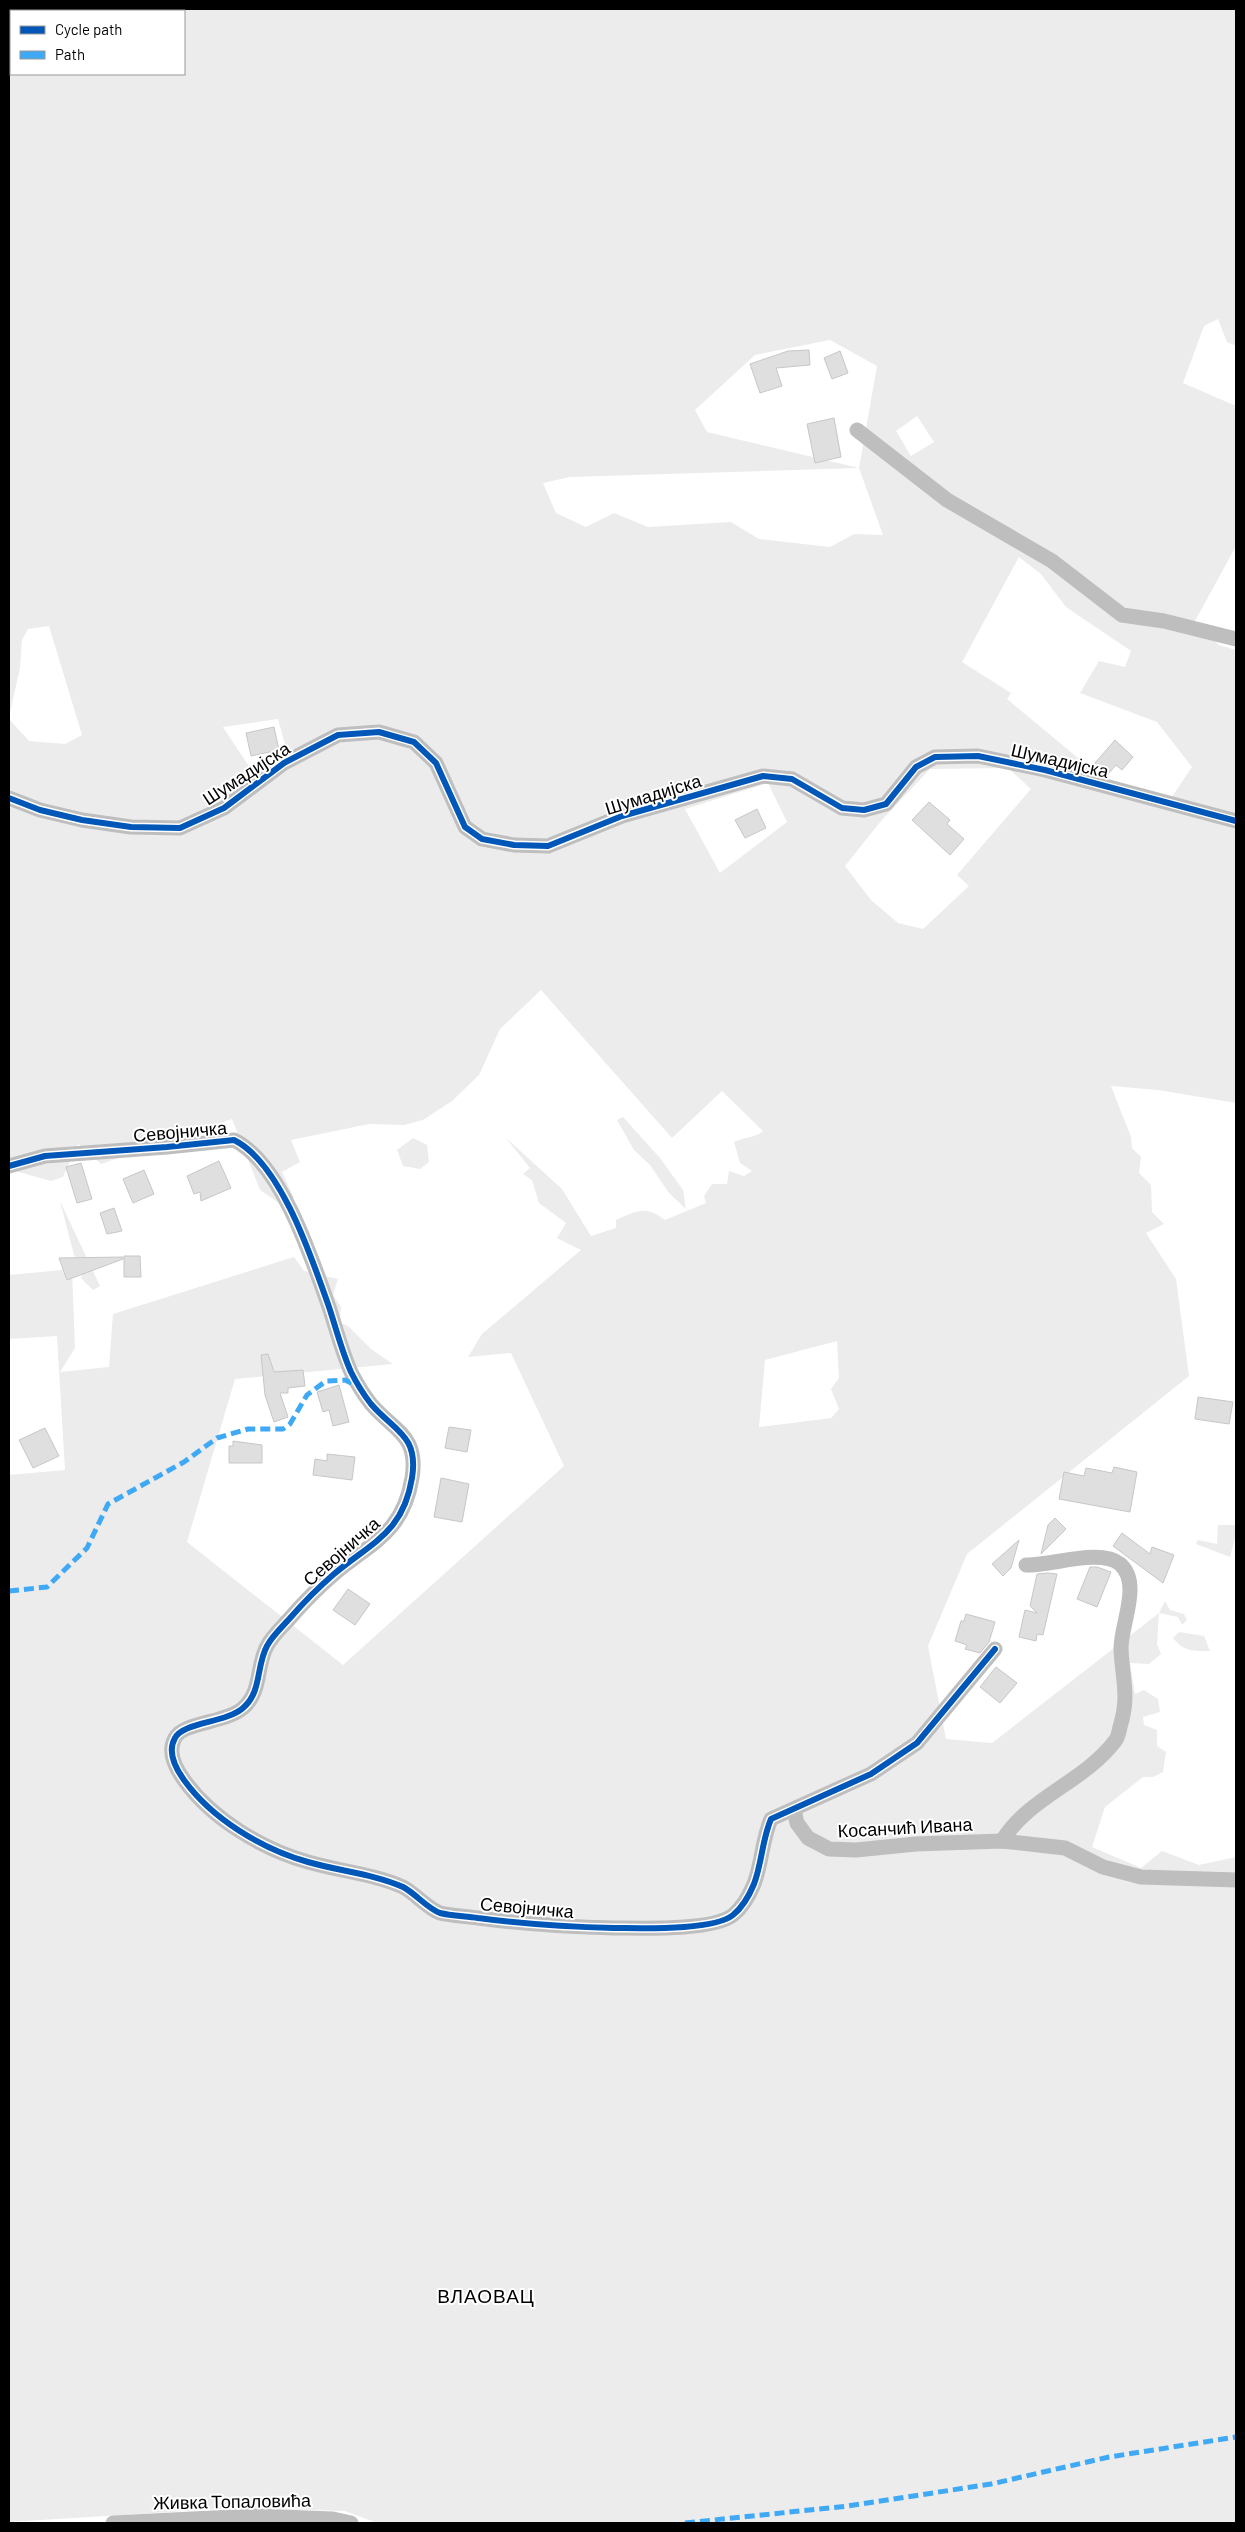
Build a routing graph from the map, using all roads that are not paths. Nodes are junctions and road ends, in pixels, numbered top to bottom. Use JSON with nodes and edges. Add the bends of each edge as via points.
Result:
{"nodes":[{"id":1,"x":857,"y":430,"type":"dead end"},
{"id":2,"x":1236,"y":639,"type":"edge"},
{"id":3,"x":9,"y":798,"type":"edge"},
{"id":4,"x":1236,"y":821,"type":"edge"},
{"id":5,"x":9,"y":1166,"type":"edge"},
{"id":6,"x":1026,"y":1565,"type":"dead end"},
{"id":7,"x":995,"y":1648,"type":"dead end"},
{"id":8,"x":794,"y":1810,"type":"junction"},
{"id":9,"x":1002,"y":1841,"type":"junction"},
{"id":10,"x":1236,"y":1880,"type":"edge"},
{"id":11,"x":113,"y":2523,"type":"edge"},
{"id":12,"x":351,"y":2523,"type":"edge"}],
"edges":[{"from":1,"to":2,"type":"street","via":[[947,500],[1052,561],[1122,615],[1164,621]]},
{"from":3,"to":4,"type":"street","name":"Шумадијска","via":[[40,810],[82,820],[132,827],[180,828],[224,808],[284,763],[338,735],[379,732],[414,742],[436,763],[464,827],[482,839],[514,845],[548,846],[622,816],[763,776],[792,779],[842,808],[864,810],[886,804],[916,767],[936,758],[978,756],[1045,770]]},
{"from":5,"to":8,"type":"street","name":"Севојничка","via":[[46,1156],[234,1140],[242,1144],[256,1154],[275,1178],[314,1265],[351,1372],[372,1404],[401,1430],[412,1449],[413,1473],[407,1506],[384,1537],[333,1575],[266,1646],[250,1700],[233,1715],[192,1726],[174,1739],[172,1751],[176,1768],[203,1803],[269,1848],[306,1862],[404,1888],[438,1912],[542,1926],[663,1929],[730,1918],[748,1899],[771,1819]]},
{"from":6,"to":9,"type":"street","via":[[1099,1557],[1119,1564],[1129,1578],[1121,1648],[1126,1708],[1116,1740],[1086,1770],[1012,1824]]},
{"from":7,"to":8,"type":"street","via":[[917,1743],[871,1774]]},
{"from":8,"to":9,"type":"street","name":"Косанчић Ивана","via":[[797,1823],[808,1838],[829,1849]]},
{"from":9,"to":10,"type":"street","name":"Косанчић Ивана","via":[[1065,1848],[1104,1867],[1141,1877]]},
{"from":11,"to":12,"type":"street","name":"Живка Топаловића","via":[[252,2516],[333,2519]]}]}
